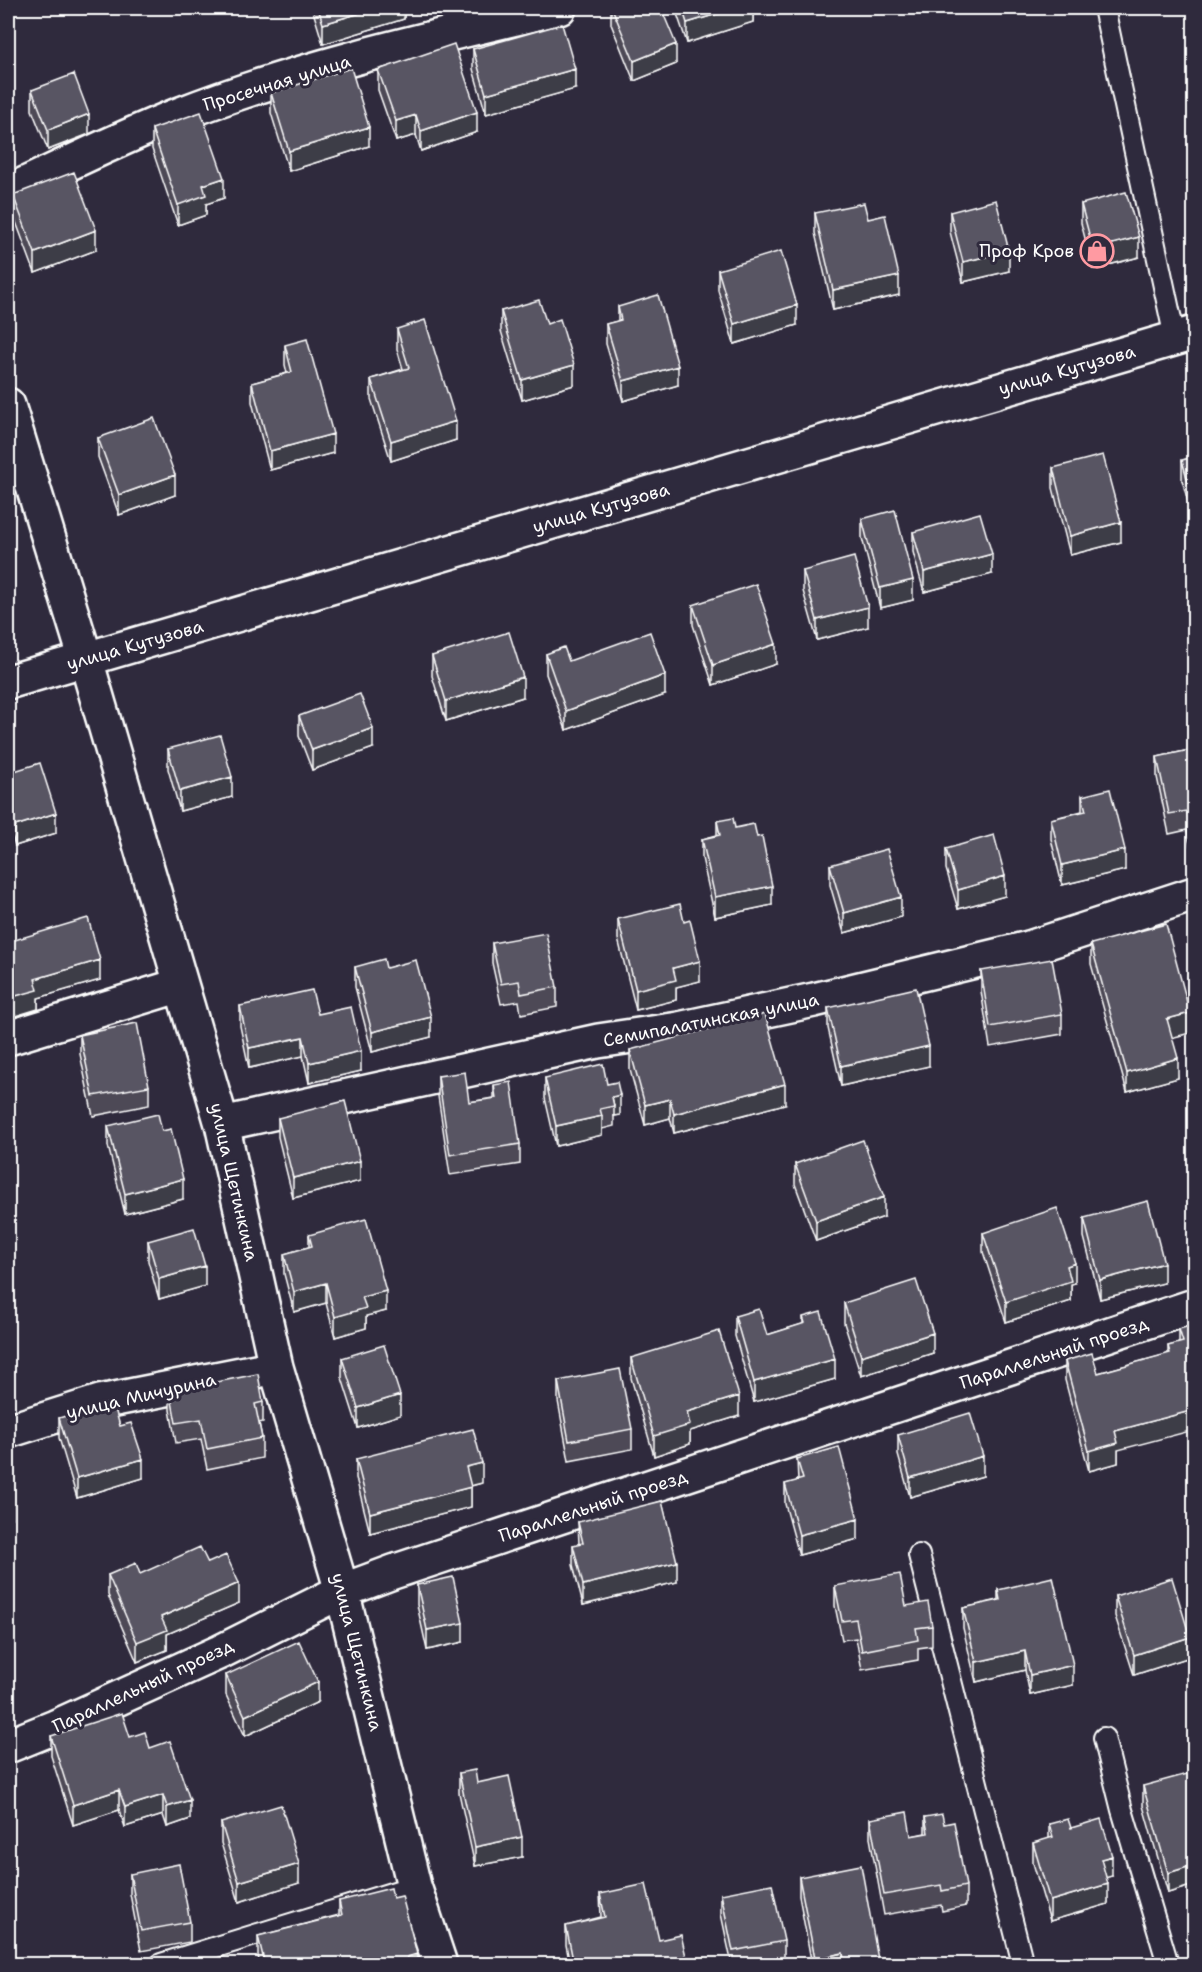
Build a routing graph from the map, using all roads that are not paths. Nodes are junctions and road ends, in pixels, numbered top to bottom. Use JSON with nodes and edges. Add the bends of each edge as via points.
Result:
{"nodes":[{"id":1,"x":559,"y":8,"type":"edge"},
{"id":2,"x":1104,"y":8,"type":"edge"},
{"id":3,"x":8,"y":192,"type":"edge"},
{"id":4,"x":1185,"y":336,"type":"edge"},
{"id":5,"x":8,"y":405,"type":"edge"},
{"id":6,"x":86,"y":660,"type":"junction"},
{"id":7,"x":8,"y":682,"type":"edge"},
{"id":8,"x":1194,"y":894,"type":"edge"},
{"id":9,"x":181,"y":985,"type":"junction"},
{"id":10,"x":8,"y":1038,"type":"edge"},
{"id":11,"x":222,"y":1124,"type":"junction"},
{"id":12,"x":1194,"y":1306,"type":"edge"},
{"id":13,"x":276,"y":1367,"type":"junction"},
{"id":14,"x":8,"y":1431,"type":"edge"},
{"id":15,"x":919,"y":1556,"type":"dead end"},
{"id":16,"x":342,"y":1591,"type":"junction"},
{"id":17,"x":1104,"y":1738,"type":"dead end"},
{"id":18,"x":8,"y":1746,"type":"edge"},
{"id":19,"x":414,"y":1886,"type":"junction"},
{"id":20,"x":161,"y":1965,"type":"edge"},
{"id":21,"x":440,"y":1965,"type":"edge"},
{"id":22,"x":1023,"y":1965,"type":"edge"},
{"id":23,"x":1168,"y":1965,"type":"edge"}],
"edges":[{"from":1,"to":3,"type":"street","name":"Просечная улица","via":[[442,35],[250,90],[178,115]]},
{"from":2,"to":4,"type":"lane"},
{"from":4,"to":6,"type":"street","name":"улица Кутузова"},
{"from":5,"to":6,"type":"street","name":"улица Щетинкина"},
{"from":6,"to":7,"type":"street","name":"улица Кутузова"},
{"from":6,"to":9,"type":"street","name":"улица Щетинкина"},
{"from":8,"to":11,"type":"street","name":"Семипалатинская улица","via":[[1029,948],[814,1000],[679,1029],[598,1041]]},
{"from":9,"to":10,"type":"street"},
{"from":9,"to":11,"type":"street","name":"улица Щетинкина"},
{"from":11,"to":13,"type":"street","name":"улица Щетинкина"},
{"from":12,"to":16,"type":"street","name":"Параллельный проезд"},
{"from":13,"to":14,"type":"street","name":"улица Мичурина","via":[[100,1402]]},
{"from":13,"to":16,"type":"street","name":"улица Щетинкина"},
{"from":15,"to":22,"type":"lane"},
{"from":16,"to":18,"type":"street","name":"Параллельный проезд","via":[[210,1657]]},
{"from":16,"to":19,"type":"street","name":"улица Щетинкина"},
{"from":17,"to":23,"type":"lane"},
{"from":19,"to":20,"type":"lane"},
{"from":19,"to":21,"type":"street","name":"улица Щетинкина"}]}
